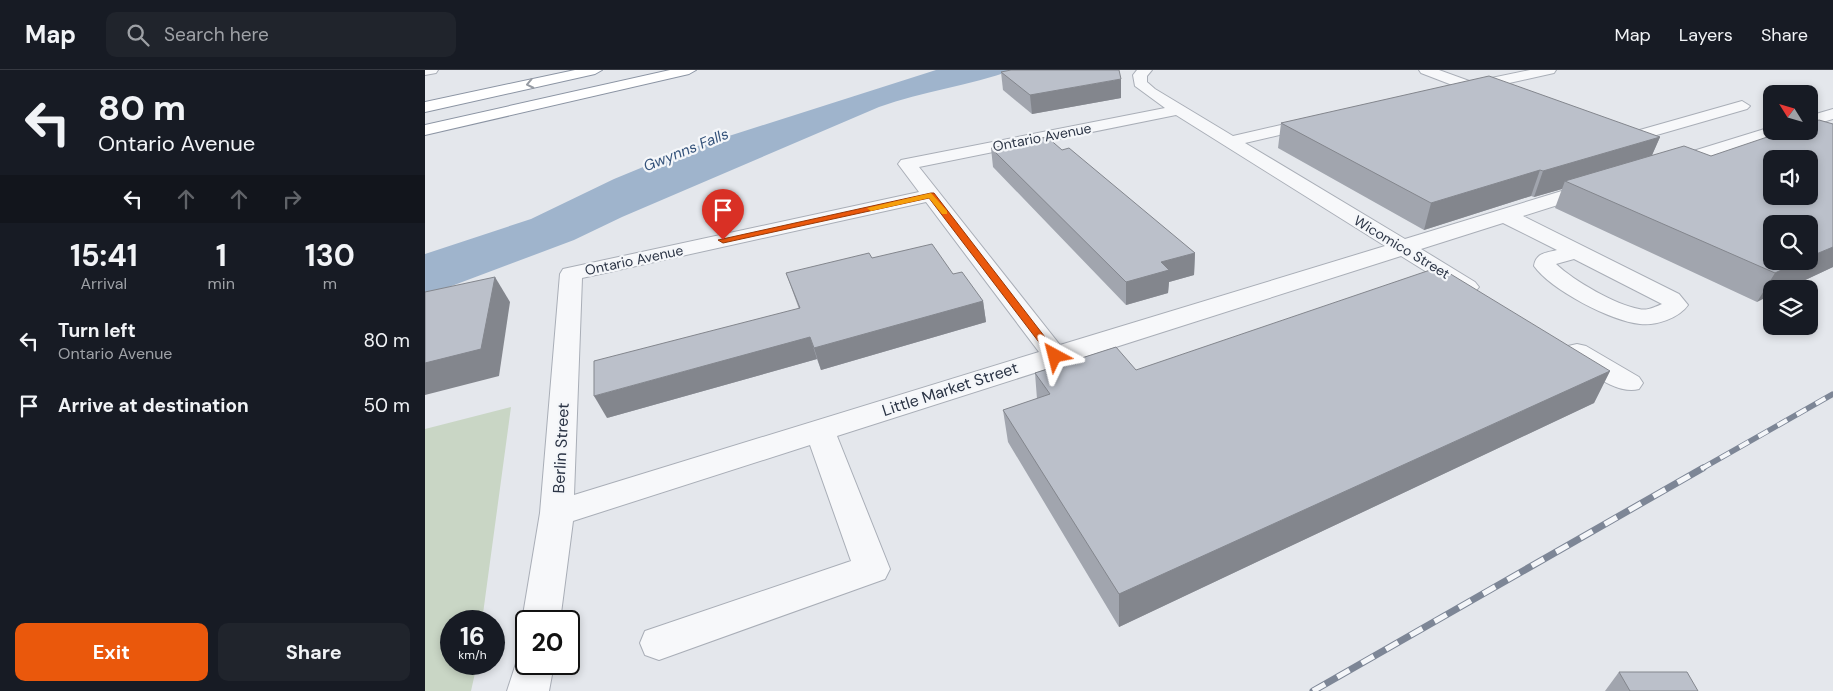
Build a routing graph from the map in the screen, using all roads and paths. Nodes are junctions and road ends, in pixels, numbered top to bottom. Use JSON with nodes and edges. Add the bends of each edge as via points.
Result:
{"nodes":[{"id":1,"x":431,"y":70,"type":"edge"},
{"id":2,"x":595,"y":70,"type":"edge"},
{"id":3,"x":689,"y":70,"type":"edge"},
{"id":4,"x":1145,"y":70,"type":"edge"},
{"id":5,"x":1426,"y":70,"type":"edge"},
{"id":6,"x":1549,"y":70,"type":"edge"},
{"id":7,"x":425,"y":71,"type":"edge"},
{"id":8,"x":634,"y":83,"type":"junction"},
{"id":9,"x":1472,"y":87,"type":"junction"},
{"id":10,"x":1443,"y":94,"type":"edge"},
{"id":11,"x":1508,"y":101,"type":"edge"},
{"id":12,"x":1742,"y":106,"type":"dead end"},
{"id":13,"x":425,"y":107,"type":"edge"},
{"id":14,"x":1177,"y":110,"type":"junction"},
{"id":15,"x":1833,"y":114,"type":"edge"},
{"id":16,"x":1818,"y":118,"type":"edge"},
{"id":17,"x":1326,"y":120,"type":"edge"},
{"id":18,"x":425,"y":130,"type":"edge"},
{"id":19,"x":1763,"y":135,"type":"edge"},
{"id":20,"x":1597,"y":136,"type":"edge"},
{"id":21,"x":425,"y":139,"type":"edge"},
{"id":22,"x":1229,"y":142,"type":"junction"},
{"id":23,"x":1654,"y":169,"type":"edge"},
{"id":24,"x":1617,"y":180,"type":"edge"},
{"id":25,"x":931,"y":195,"type":"junction"},
{"id":26,"x":1504,"y":215,"type":"junction"},
{"id":27,"x":1401,"y":247,"type":"junction"},
{"id":28,"x":1576,"y":251,"type":"junction"},
{"id":29,"x":571,"y":274,"type":"joint"},
{"id":30,"x":1485,"y":297,"type":"edge"},
{"id":31,"x":1561,"y":343,"type":"edge"},
{"id":32,"x":1055,"y":356,"type":"junction"},
{"id":33,"x":1629,"y":383,"type":"dead end"},
{"id":34,"x":820,"y":430,"type":"junction"},
{"id":35,"x":557,"y":513,"type":"junction"},
{"id":36,"x":543,"y":610,"type":"edge"},
{"id":37,"x":659,"y":643,"type":"dead end"},
{"id":38,"x":531,"y":675,"type":"edge"},
{"id":39,"x":527,"y":691,"type":"edge"}],
"edges":[{"from":1,"to":7,"type":"street"},
{"from":2,"to":13,"type":"highway","one_way":true},
{"from":3,"to":8,"type":"highway"},
{"from":4,"to":14,"type":"street","name":"Wicomico Street","via":[[1140,74],[1140,83]]},
{"from":5,"to":9,"type":"street"},
{"from":6,"to":9,"type":"street"},
{"from":8,"to":18,"type":"highway"},
{"from":8,"to":21,"type":"highway"},
{"from":9,"to":10,"type":"street"},
{"from":9,"to":11,"type":"street"},
{"from":12,"to":20,"type":"street","via":[[1615,142]]},
{"from":14,"to":22,"type":"street","name":"Wicomico Street"},
{"from":14,"to":25,"type":"street","name":"Ontario Avenue","via":[[907,164]]},
{"from":15,"to":16,"type":"street"},
{"from":17,"to":22,"type":"street"},
{"from":19,"to":23,"type":"street"},
{"from":22,"to":27,"type":"street","name":"Wicomico Street"},
{"from":24,"to":26,"type":"street","name":"Little Market Street"},
{"from":25,"to":29,"type":"street","name":"Ontario Avenue"},
{"from":25,"to":32,"type":"street"},
{"from":26,"to":27,"type":"street","name":"Little Market Street"},
{"from":26,"to":28,"type":"street"},
{"from":27,"to":30,"type":"street","name":"Wicomico Street"},
{"from":27,"to":32,"type":"street","name":"Little Market Street"},
{"from":28,"to":28,"type":"street","via":[[1671,299],[1677,305],[1664,313],[1641,317],[1626,314],[1555,276],[1545,266],[1546,260]]},
{"from":29,"to":35,"type":"street","name":"Berlin Street"},
{"from":31,"to":33,"type":"street"},
{"from":32,"to":34,"type":"street","name":"Little Market Street"},
{"from":34,"to":35,"type":"street","name":"Little Market Street"},
{"from":34,"to":37,"type":"street","via":[[872,569]]},
{"from":35,"to":36,"type":"street","name":"Berlin Street"},
{"from":38,"to":39,"type":"street"}]}
